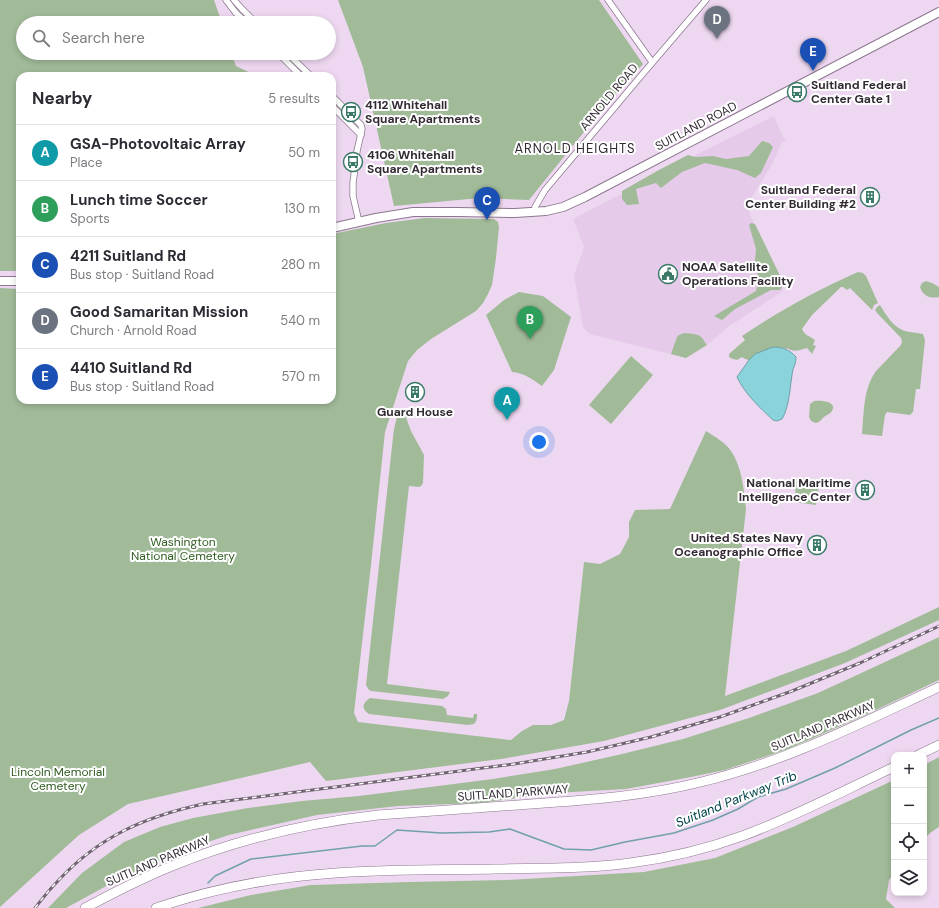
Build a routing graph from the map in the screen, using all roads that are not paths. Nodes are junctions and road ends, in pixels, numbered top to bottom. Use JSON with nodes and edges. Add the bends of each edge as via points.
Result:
{"nodes":[{"id":1,"x":226,"y":0,"type":"edge"},
{"id":2,"x":234,"y":0,"type":"edge"},
{"id":3,"x":608,"y":0,"type":"edge"},
{"id":4,"x":706,"y":0,"type":"edge"},
{"id":5,"x":939,"y":12,"type":"edge"},
{"id":6,"x":239,"y":16,"type":"edge"},
{"id":7,"x":249,"y":16,"type":"edge"},
{"id":8,"x":285,"y":60,"type":"edge"},
{"id":9,"x":294,"y":60,"type":"edge"},
{"id":10,"x":652,"y":62,"type":"junction"},
{"id":11,"x":297,"y":72,"type":"edge"},
{"id":12,"x":307,"y":72,"type":"edge"},
{"id":13,"x":336,"y":100,"type":"edge"},
{"id":14,"x":336,"y":110,"type":"edge"},
{"id":15,"x":361,"y":135,"type":"junction"},
{"id":16,"x":535,"y":212,"type":"junction"},
{"id":17,"x":359,"y":222,"type":"junction"},
{"id":18,"x":336,"y":227,"type":"edge"},
{"id":19,"x":0,"y":281,"type":"edge"},
{"id":20,"x":16,"y":281,"type":"edge"},
{"id":21,"x":939,"y":687,"type":"edge"},
{"id":22,"x":939,"y":745,"type":"edge"},
{"id":23,"x":924,"y":752,"type":"edge"},
{"id":24,"x":891,"y":768,"type":"edge"},
{"id":25,"x":84,"y":908,"type":"edge"},
{"id":26,"x":156,"y":908,"type":"edge"}],
"edges":[{"from":1,"to":6,"type":"street"},
{"from":2,"to":7,"type":"street"},
{"from":3,"to":10,"type":"street"},
{"from":4,"to":10,"type":"street","name":"ARNOLD ROAD"},
{"from":5,"to":16,"type":"main road","name":"SUITLAND ROAD","via":[[585,197],[555,209]]},
{"from":8,"to":11,"type":"street"},
{"from":9,"to":12,"type":"street"},
{"from":10,"to":16,"type":"street","name":"ARNOLD ROAD","via":[[545,190],[535,207]]},
{"from":13,"to":15,"type":"street","via":[[361,125]]},
{"from":14,"to":15,"type":"street"},
{"from":15,"to":17,"type":"street","via":[[353,183]]},
{"from":16,"to":17,"type":"main road","name":"SUITLAND ROAD","via":[[423,212],[396,214]]},
{"from":17,"to":18,"type":"main road","name":"SUITLAND ROAD"},
{"from":19,"to":20,"type":"main road"},
{"from":21,"to":25,"type":"highway","name":"SUITLAND PARKWAY","via":[[802,750],[703,782],[666,790],[571,802],[385,814],[309,825],[202,854],[144,878]]},
{"from":22,"to":23,"type":"highway"},
{"from":24,"to":26,"type":"highway","via":[[744,835],[672,856],[584,867],[366,871],[307,875],[234,887]]}]}
